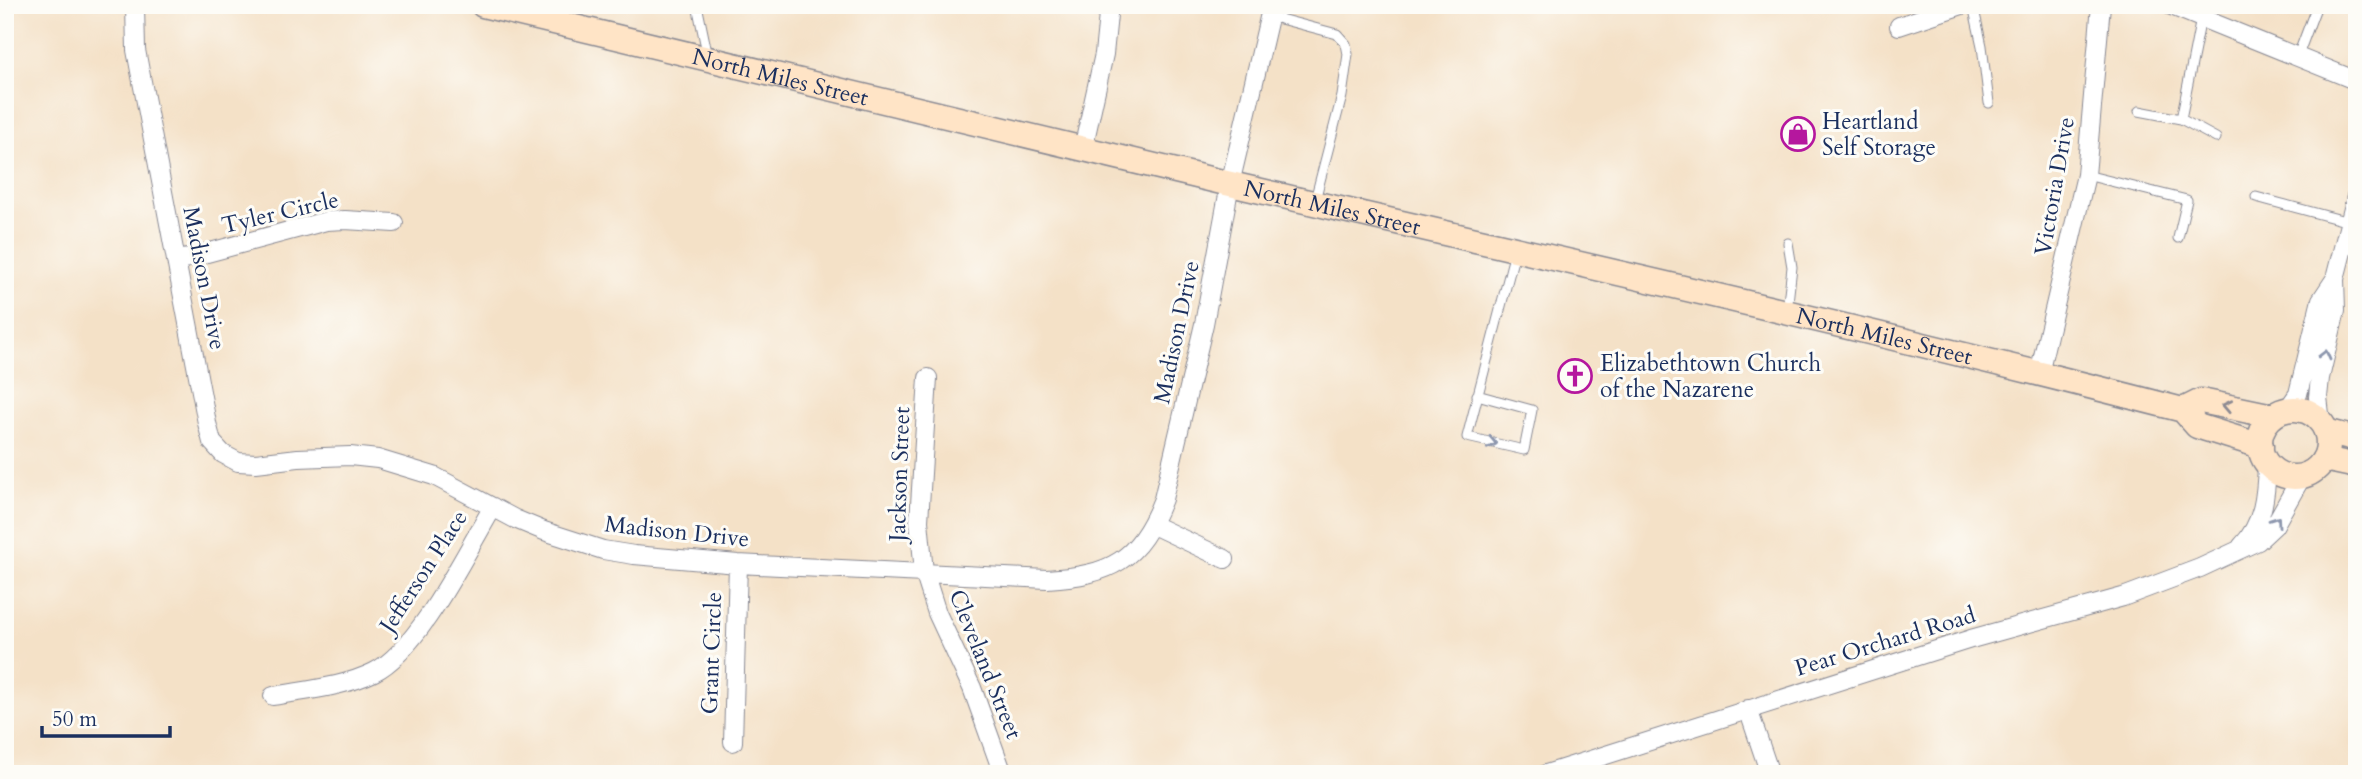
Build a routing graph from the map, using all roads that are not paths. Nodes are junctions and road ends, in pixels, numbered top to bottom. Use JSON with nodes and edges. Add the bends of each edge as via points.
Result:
{"nodes":[{"id":1,"x":135,"y":5,"type":"edge"},
{"id":2,"x":483,"y":5,"type":"edge"},
{"id":3,"x":697,"y":5,"type":"edge"},
{"id":4,"x":1109,"y":5,"type":"edge"},
{"id":5,"x":1962,"y":5,"type":"edge"},
{"id":6,"x":1973,"y":5,"type":"edge"},
{"id":7,"x":2101,"y":5,"type":"edge"},
{"id":8,"x":2169,"y":5,"type":"edge"},
{"id":9,"x":2317,"y":5,"type":"edge"},
{"id":10,"x":1270,"y":11,"type":"edge"},
{"id":11,"x":2204,"y":12,"type":"edge"},
{"id":12,"x":1899,"y":26,"type":"dead end"},
{"id":13,"x":708,"y":58,"type":"junction"},
{"id":14,"x":2297,"y":58,"type":"junction"},
{"id":15,"x":2357,"y":81,"type":"edge"},
{"id":16,"x":1989,"y":103,"type":"dead end"},
{"id":17,"x":2139,"y":111,"type":"dead end"},
{"id":18,"x":2181,"y":120,"type":"junction"},
{"id":19,"x":2216,"y":138,"type":"dead end"},
{"id":20,"x":1083,"y":149,"type":"junction"},
{"id":21,"x":2085,"y":175,"type":"junction"},
{"id":22,"x":1230,"y":184,"type":"junction"},
{"id":23,"x":2357,"y":193,"type":"edge"},
{"id":24,"x":2256,"y":197,"type":"dead end"},
{"id":25,"x":1315,"y":202,"type":"junction"},
{"id":26,"x":2349,"y":222,"type":"junction"},
{"id":27,"x":394,"y":223,"type":"dead end"},
{"id":28,"x":2178,"y":238,"type":"dead end"},
{"id":29,"x":1788,"y":243,"type":"dead end"},
{"id":30,"x":1515,"y":250,"type":"junction"},
{"id":31,"x":177,"y":261,"type":"junction"},
{"id":32,"x":2335,"y":279,"type":"junction"},
{"id":33,"x":1786,"y":313,"type":"junction"},
{"id":34,"x":2039,"y":373,"type":"junction"},
{"id":35,"x":928,"y":378,"type":"dead end"},
{"id":36,"x":1477,"y":395,"type":"junction"},
{"id":37,"x":2183,"y":410,"type":"junction"},
{"id":38,"x":2280,"y":413,"type":"junction"},
{"id":39,"x":2323,"y":427,"type":"junction"},
{"id":40,"x":2357,"y":439,"type":"edge"},
{"id":41,"x":2264,"y":455,"type":"junction"},
{"id":42,"x":2324,"y":459,"type":"junction"},
{"id":43,"x":2357,"y":466,"type":"edge"},
{"id":44,"x":2302,"y":476,"type":"junction"},
{"id":45,"x":493,"y":507,"type":"junction"},
{"id":46,"x":1153,"y":525,"type":"junction"},
{"id":47,"x":2236,"y":552,"type":"junction"},
{"id":48,"x":1225,"y":559,"type":"dead end"},
{"id":49,"x":738,"y":564,"type":"junction"},
{"id":50,"x":924,"y":572,"type":"junction"},
{"id":51,"x":273,"y":696,"type":"dead end"},
{"id":52,"x":1748,"y":709,"type":"junction"},
{"id":53,"x":733,"y":742,"type":"dead end"},
{"id":54,"x":1003,"y":774,"type":"edge"},
{"id":55,"x":1546,"y":774,"type":"edge"},
{"id":56,"x":1770,"y":774,"type":"edge"}],
"edges":[{"from":1,"to":31,"type":"street","name":"Madison Drive","via":[[136,50]]},
{"from":2,"to":13,"type":"main road","name":"North Miles Street"},
{"from":3,"to":13,"type":"lane"},
{"from":4,"to":20,"type":"street","via":[[1104,54]]},
{"from":5,"to":12,"type":"street"},
{"from":6,"to":16,"type":"lane"},
{"from":7,"to":21,"type":"street","name":"Victoria Drive"},
{"from":8,"to":11,"type":"street"},
{"from":9,"to":14,"type":"lane"},
{"from":10,"to":22,"type":"street","name":"Madison Drive"},
{"from":10,"to":25,"type":"lane","via":[[1337,34],[1346,44],[1342,96]]},
{"from":11,"to":14,"type":"street"},
{"from":11,"to":18,"type":"lane"},
{"from":13,"to":20,"type":"main road","name":"North Miles Street"},
{"from":14,"to":15,"type":"street"},
{"from":17,"to":18,"type":"lane"},
{"from":18,"to":19,"type":"lane"},
{"from":20,"to":22,"type":"main road","name":"North Miles Street"},
{"from":21,"to":28,"type":"lane","via":[[2188,200]]},
{"from":21,"to":34,"type":"street","name":"Victoria Drive"},
{"from":22,"to":25,"type":"main road","name":"North Miles Street"},
{"from":22,"to":46,"type":"street","name":"Madison Drive","via":[[1205,324]]},
{"from":23,"to":26,"type":"street"},
{"from":24,"to":26,"type":"lane"},
{"from":25,"to":30,"type":"main road","name":"North Miles Street"},
{"from":26,"to":32,"type":"street"},
{"from":27,"to":31,"type":"street","name":"Tyler Circle","via":[[326,221]]},
{"from":29,"to":33,"type":"lane","via":[[1792,267]]},
{"from":30,"to":33,"type":"main road","name":"North Miles Street"},
{"from":30,"to":36,"type":"lane"},
{"from":31,"to":45,"type":"street","name":"Madison Drive","via":[[207,423],[212,442],[223,454],[256,463],[350,456],[378,459],[434,477]]},
{"from":32,"to":38,"type":"street","via":[[2321,300],[2298,394]]},
{"from":39,"to":32,"type":"street","one_way":true,"via":[[2318,397],[2336,310]]},
{"from":33,"to":34,"type":"main road","name":"North Miles Street"},
{"from":34,"to":37,"type":"main road","name":"North Miles Street"},
{"from":35,"to":50,"type":"street","name":"Jackson Street","via":[[919,522]]},
{"from":36,"to":36,"type":"lane","one_way":true,"via":[[1467,437],[1524,450],[1532,410]]},
{"from":38,"to":37,"type":"main road","name":"North Miles Street","one_way":true,"via":[[2201,401]]},
{"from":37,"to":41,"type":"main road","name":"North Miles Street","via":[[2197,426]]},
{"from":38,"to":39,"type":"main road","via":[[2306,412]]},
{"from":38,"to":41,"type":"main road","via":[[2264,427]]},
{"from":39,"to":40,"type":"main road"},
{"from":39,"to":42,"type":"main road"},
{"from":41,"to":44,"type":"main road","via":[[2283,475]]},
{"from":41,"to":47,"type":"street","name":"Pear Orchard Road","via":[[2262,514]]},
{"from":42,"to":43,"type":"main road"},
{"from":42,"to":44,"type":"main road"},
{"from":47,"to":44,"type":"street","name":"Pear Orchard Road","one_way":true,"via":[[2274,526]]},
{"from":45,"to":49,"type":"street","name":"Madison Drive","via":[[544,531],[603,550]]},
{"from":45,"to":51,"type":"street","name":"Jefferson Place","via":[[421,628],[393,660],[356,680]]},
{"from":46,"to":48,"type":"street"},
{"from":46,"to":50,"type":"street","name":"Madison Drive","via":[[1123,559],[1102,571],[1076,577]]},
{"from":47,"to":52,"type":"street","name":"Pear Orchard Road","via":[[2123,597]]},
{"from":49,"to":50,"type":"street","name":"Madison Drive"},
{"from":49,"to":53,"type":"street","name":"Grant Circle"},
{"from":50,"to":54,"type":"street","name":"Cleveland Street"},
{"from":52,"to":55,"type":"street","name":"Pear Orchard Road"},
{"from":52,"to":56,"type":"street"}]}
